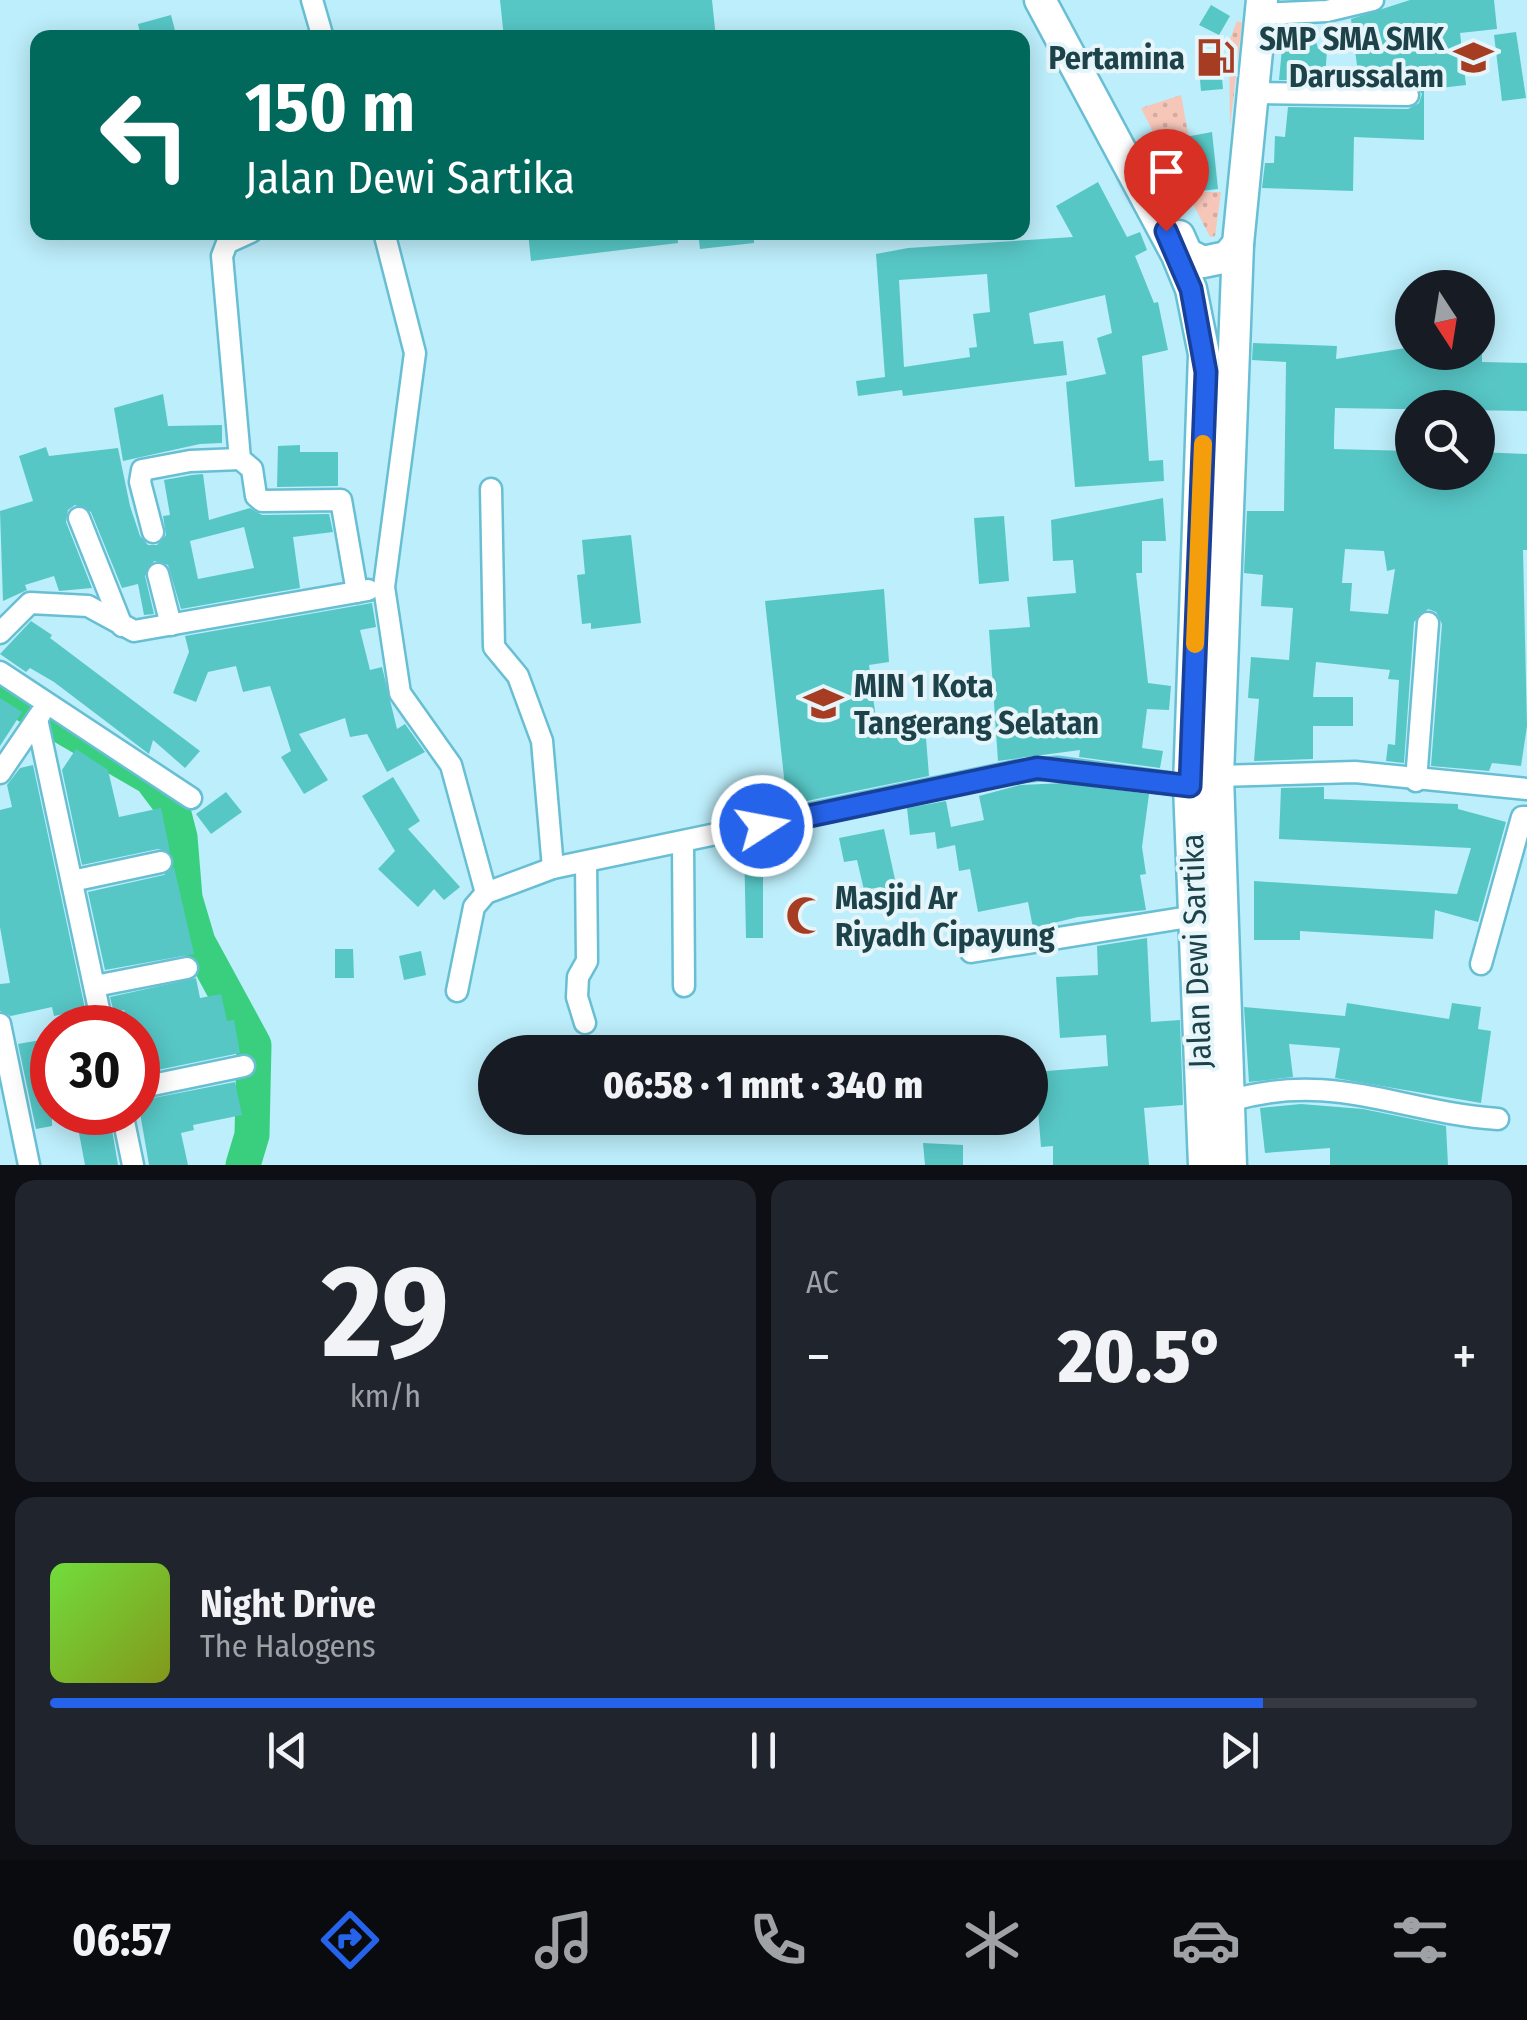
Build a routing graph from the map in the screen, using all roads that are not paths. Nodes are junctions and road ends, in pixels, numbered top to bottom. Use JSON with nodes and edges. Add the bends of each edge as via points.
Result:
{"nodes":[{"id":1,"x":312,"y":0,"type":"edge"},
{"id":2,"x":1040,"y":0,"type":"edge"},
{"id":3,"x":1373,"y":0,"type":"edge"},
{"id":4,"x":1262,"y":7,"type":"edge"},
{"id":5,"x":321,"y":30,"type":"edge"},
{"id":6,"x":1254,"y":93,"type":"junction"},
{"id":7,"x":1408,"y":95,"type":"dead end"},
{"id":8,"x":1154,"y":208,"type":"junction"},
{"id":9,"x":234,"y":240,"type":"edge"},
{"id":10,"x":386,"y":240,"type":"edge"},
{"id":11,"x":1238,"y":244,"type":"junction"},
{"id":12,"x":240,"y":458,"type":"junction"},
{"id":13,"x":490,"y":490,"type":"dead end"},
{"id":14,"x":79,"y":518,"type":"dead end"},
{"id":15,"x":154,"y":532,"type":"dead end"},
{"id":16,"x":158,"y":574,"type":"dead end"},
{"id":17,"x":384,"y":587,"type":"junction"},
{"id":18,"x":358,"y":592,"type":"junction"},
{"id":19,"x":1428,"y":624,"type":"dead end"},
{"id":20,"x":171,"y":625,"type":"junction"},
{"id":21,"x":122,"y":628,"type":"junction"},
{"id":22,"x":0,"y":634,"type":"edge"},
{"id":23,"x":0,"y":672,"type":"edge"},
{"id":24,"x":41,"y":713,"type":"junction"},
{"id":25,"x":0,"y":773,"type":"edge"},
{"id":26,"x":1416,"y":781,"type":"junction"},
{"id":27,"x":1527,"y":789,"type":"edge"},
{"id":28,"x":1204,"y":794,"type":"junction"},
{"id":29,"x":191,"y":798,"type":"dead end"},
{"id":30,"x":1527,"y":816,"type":"edge"},
{"id":31,"x":684,"y":842,"type":"junction"},
{"id":32,"x":161,"y":862,"type":"dead end"},
{"id":33,"x":586,"y":862,"type":"junction"},
{"id":34,"x":553,"y":868,"type":"junction"},
{"id":35,"x":72,"y":881,"type":"junction"},
{"id":36,"x":486,"y":893,"type":"junction"},
{"id":37,"x":1195,"y":916,"type":"junction"},
{"id":38,"x":971,"y":952,"type":"dead end"},
{"id":39,"x":1482,"y":964,"type":"dead end"},
{"id":40,"x":187,"y":968,"type":"dead end"},
{"id":41,"x":94,"y":986,"type":"junction"},
{"id":42,"x":684,"y":986,"type":"dead end"},
{"id":43,"x":456,"y":991,"type":"dead end"},
{"id":44,"x":99,"y":1005,"type":"edge"},
{"id":45,"x":585,"y":1023,"type":"dead end"},
{"id":46,"x":0,"y":1024,"type":"edge"},
{"id":47,"x":244,"y":1066,"type":"dead end"},
{"id":48,"x":160,"y":1083,"type":"edge"},
{"id":49,"x":1229,"y":1100,"type":"junction"},
{"id":50,"x":1498,"y":1119,"type":"dead end"},
{"id":51,"x":127,"y":1135,"type":"edge"},
{"id":52,"x":29,"y":1165,"type":"edge"},
{"id":53,"x":133,"y":1165,"type":"edge"},
{"id":54,"x":1204,"y":1165,"type":"edge"},
{"id":55,"x":1231,"y":1165,"type":"edge"}],
"edges":[{"from":1,"to":5,"type":"street"},
{"from":2,"to":8,"type":"highway"},
{"from":3,"to":4,"type":"street","via":[[1327,11]]},
{"from":4,"to":6,"type":"highway","name":"Jalan Dewi Sartika"},
{"from":6,"to":7,"type":"street"},
{"from":6,"to":11,"type":"highway","name":"Jalan Dewi Sartika"},
{"from":8,"to":11,"type":"highway","via":[[1197,260],[1227,257]]},
{"from":8,"to":28,"type":"highway","name":"Jalan Dewi Sartika","via":[[1191,289],[1206,372]]},
{"from":9,"to":12,"type":"street","via":[[222,256]]},
{"from":10,"to":17,"type":"street","via":[[415,353]]},
{"from":11,"to":28,"type":"highway","name":"Jalan Dewi Sartika"},
{"from":12,"to":15,"type":"street","via":[[142,470]]},
{"from":12,"to":18,"type":"street","via":[[252,469],[258,500],[341,500]]},
{"from":13,"to":34,"type":"street","via":[[494,648],[533,706]]},
{"from":14,"to":21,"type":"street"},
{"from":16,"to":20,"type":"street"},
{"from":17,"to":18,"type":"street"},
{"from":17,"to":36,"type":"street","via":[[400,693],[451,764]]},
{"from":18,"to":20,"type":"street"},
{"from":19,"to":26,"type":"street"},
{"from":20,"to":21,"type":"street"},
{"from":21,"to":22,"type":"street","via":[[88,606],[41,603],[22,608]]},
{"from":23,"to":24,"type":"street"},
{"from":24,"to":25,"type":"street"},
{"from":24,"to":29,"type":"street"},
{"from":24,"to":35,"type":"street"},
{"from":26,"to":27,"type":"street"},
{"from":26,"to":28,"type":"street","via":[[1355,772]]},
{"from":28,"to":31,"type":"street","via":[[1058,768],[1018,770]]},
{"from":28,"to":37,"type":"highway","name":"Jalan Dewi Sartika"},
{"from":28,"to":49,"type":"highway","name":"Jalan Dewi Sartika"},
{"from":30,"to":39,"type":"street"},
{"from":31,"to":33,"type":"street"},
{"from":31,"to":42,"type":"street"},
{"from":32,"to":35,"type":"street"},
{"from":33,"to":34,"type":"street"},
{"from":33,"to":45,"type":"street","via":[[587,961],[577,997]]},
{"from":34,"to":36,"type":"street"},
{"from":35,"to":41,"type":"street"},
{"from":36,"to":43,"type":"street","via":[[472,913]]},
{"from":37,"to":38,"type":"street"},
{"from":37,"to":54,"type":"highway","name":"Jalan Dewi Sartika"},
{"from":40,"to":41,"type":"street"},
{"from":41,"to":44,"type":"street"},
{"from":46,"to":52,"type":"street"},
{"from":47,"to":48,"type":"street"},
{"from":49,"to":50,"type":"street","via":[[1323,1087]]},
{"from":49,"to":55,"type":"highway","name":"Jalan Dewi Sartika"},
{"from":51,"to":53,"type":"street"}]}
